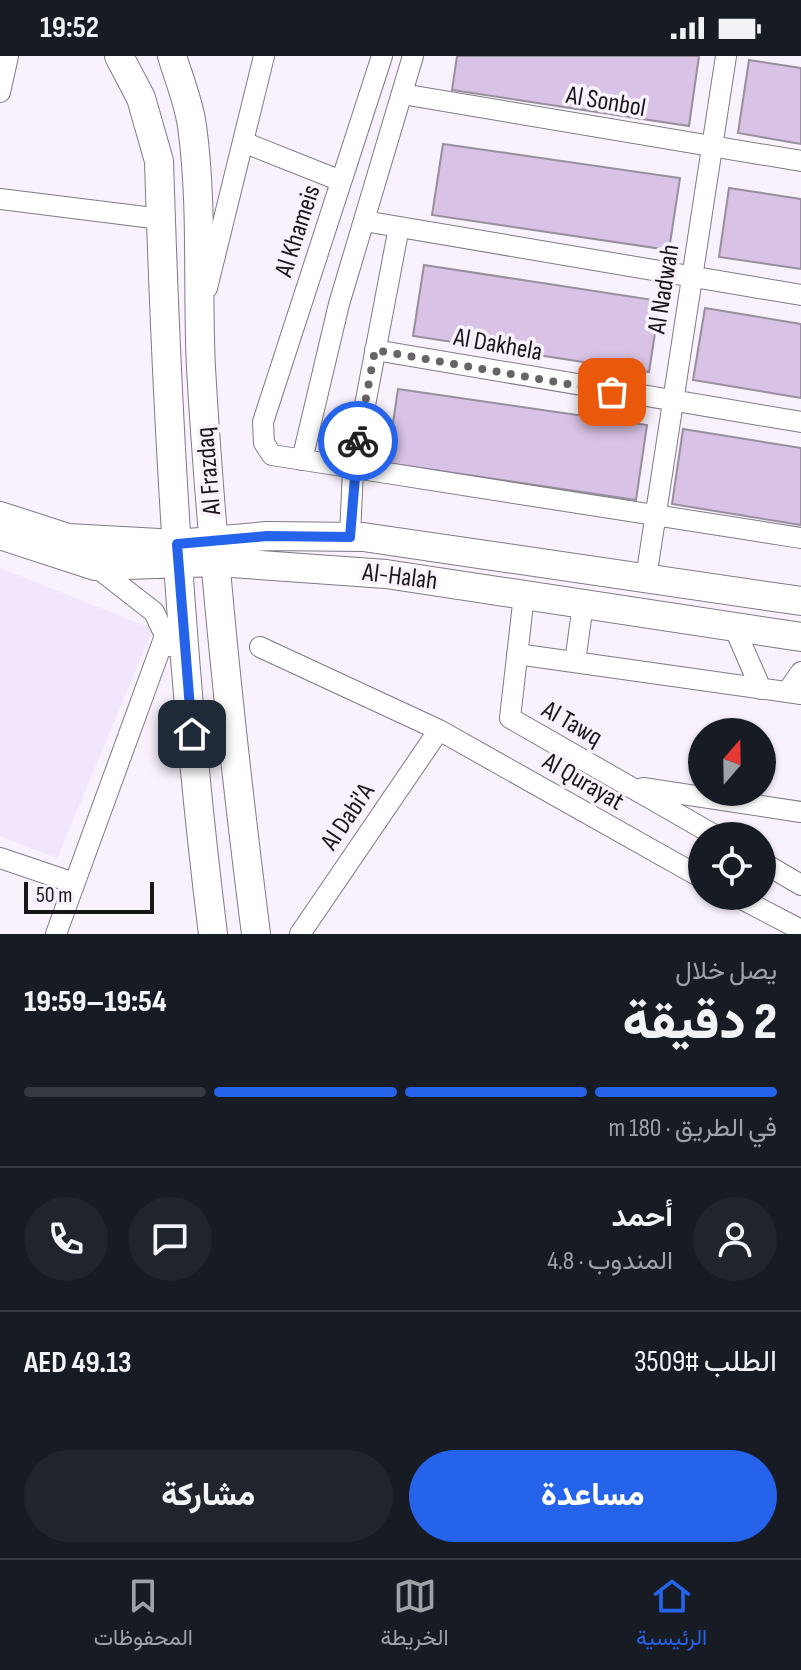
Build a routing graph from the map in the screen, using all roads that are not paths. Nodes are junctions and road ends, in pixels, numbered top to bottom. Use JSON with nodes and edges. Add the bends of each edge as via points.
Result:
{"nodes":[{"id":1,"x":8,"y":56,"type":"edge"},
{"id":2,"x":119,"y":56,"type":"edge"},
{"id":3,"x":172,"y":56,"type":"edge"},
{"id":4,"x":264,"y":56,"type":"edge"},
{"id":5,"x":382,"y":56,"type":"edge"},
{"id":6,"x":413,"y":56,"type":"edge"},
{"id":7,"x":726,"y":56,"type":"edge"},
{"id":8,"x":0,"y":92,"type":"edge"},
{"id":9,"x":402,"y":94,"type":"junction"},
{"id":10,"x":243,"y":142,"type":"junction"},
{"id":11,"x":712,"y":146,"type":"junction"},
{"id":12,"x":801,"y":161,"type":"edge"},
{"id":13,"x":341,"y":181,"type":"junction"},
{"id":14,"x":0,"y":199,"type":"edge"},
{"id":15,"x":161,"y":219,"type":"junction"},
{"id":16,"x":364,"y":221,"type":"junction"},
{"id":17,"x":399,"y":227,"type":"junction"},
{"id":18,"x":693,"y":277,"type":"junction"},
{"id":19,"x":801,"y":295,"type":"edge"},
{"id":20,"x":200,"y":316,"type":"junction"},
{"id":21,"x":375,"y":350,"type":"junction"},
{"id":22,"x":671,"y":402,"type":"junction"},
{"id":23,"x":801,"y":422,"type":"edge"},
{"id":24,"x":302,"y":460,"type":"junction"},
{"id":25,"x":353,"y":468,"type":"junction"},
{"id":26,"x":0,"y":516,"type":"edge"},
{"id":27,"x":654,"y":516,"type":"junction"},
{"id":28,"x":0,"y":535,"type":"edge"},
{"id":29,"x":350,"y":537,"type":"junction"},
{"id":30,"x":801,"y":538,"type":"edge"},
{"id":31,"x":216,"y":552,"type":"junction"},
{"id":32,"x":177,"y":554,"type":"junction"},
{"id":33,"x":95,"y":566,"type":"junction"},
{"id":34,"x":646,"y":578,"type":"junction"},
{"id":35,"x":524,"y":595,"type":"junction"},
{"id":36,"x":801,"y":601,"type":"edge"},
{"id":37,"x":583,"y":604,"type":"junction"},
{"id":38,"x":734,"y":627,"type":"junction"},
{"id":39,"x":166,"y":633,"type":"junction"},
{"id":40,"x":801,"y":637,"type":"edge"},
{"id":41,"x":260,"y":647,"type":"dead end"},
{"id":42,"x":517,"y":654,"type":"junction"},
{"id":43,"x":575,"y":662,"type":"junction"},
{"id":44,"x":801,"y":672,"type":"edge"},
{"id":45,"x":761,"y":689,"type":"junction"},
{"id":46,"x":794,"y":693,"type":"edge"},
{"id":47,"x":189,"y":706,"type":"junction"},
{"id":48,"x":439,"y":730,"type":"junction"},
{"id":49,"x":629,"y":786,"type":"junction"},
{"id":50,"x":801,"y":812,"type":"edge"},
{"id":51,"x":692,"y":822,"type":"edge"},
{"id":52,"x":0,"y":858,"type":"edge"},
{"id":53,"x":688,"y":870,"type":"edge"},
{"id":54,"x":776,"y":870,"type":"edge"},
{"id":55,"x":74,"y":883,"type":"junction"},
{"id":56,"x":801,"y":885,"type":"edge"},
{"id":57,"x":763,"y":910,"type":"edge"},
{"id":58,"x":801,"y":930,"type":"edge"},
{"id":59,"x":56,"y":934,"type":"edge"},
{"id":60,"x":213,"y":934,"type":"edge"},
{"id":61,"x":256,"y":934,"type":"edge"},
{"id":62,"x":300,"y":934,"type":"edge"}],
"edges":[{"from":1,"to":8,"type":"street"},
{"from":2,"to":15,"type":"main road","name":"Al Frazdaq","via":[[141,98],[159,161]]},
{"from":3,"to":20,"type":"main road","name":"Al Frazdaq","via":[[192,124]]},
{"from":4,"to":10,"type":"street"},
{"from":5,"to":13,"type":"street","name":"Al Khameis"},
{"from":6,"to":9,"type":"street"},
{"from":7,"to":11,"type":"street","name":"Al Nadwah"},
{"from":9,"to":11,"type":"street","name":"Al Sonbol"},
{"from":9,"to":16,"type":"street"},
{"from":10,"to":13,"type":"street"},
{"from":10,"to":20,"type":"street"},
{"from":11,"to":12,"type":"street","name":"Al Sonbol"},
{"from":11,"to":18,"type":"street","name":"Al Nadwah"},
{"from":13,"to":24,"type":"street","name":"Al Khameis","via":[[263,422],[264,443],[272,455]]},
{"from":14,"to":15,"type":"street"},
{"from":15,"to":32,"type":"main road","name":"Al Frazdaq"},
{"from":16,"to":17,"type":"street"},
{"from":16,"to":24,"type":"street"},
{"from":17,"to":18,"type":"street"},
{"from":17,"to":21,"type":"street"},
{"from":18,"to":19,"type":"street"},
{"from":18,"to":22,"type":"street","name":"Al Nadwah"},
{"from":20,"to":31,"type":"main road","name":"Al Frazdaq"},
{"from":21,"to":22,"type":"street","name":"Al Dakhela"},
{"from":21,"to":25,"type":"street"},
{"from":22,"to":23,"type":"street","name":"Al Dakhela"},
{"from":22,"to":27,"type":"street","name":"Al Nadwah"},
{"from":24,"to":25,"type":"street"},
{"from":25,"to":27,"type":"street"},
{"from":25,"to":29,"type":"street"},
{"from":26,"to":32,"type":"main road","name":"Al-Halah","via":[[68,538]]},
{"from":27,"to":30,"type":"street"},
{"from":27,"to":34,"type":"street","name":"Al Nadwah"},
{"from":28,"to":33,"type":"main road","name":"Al-Halah"},
{"from":29,"to":31,"type":"main road","name":"Al-Halah","via":[[267,536]]},
{"from":29,"to":34,"type":"main road","name":"Al-Halah"},
{"from":31,"to":32,"type":"main road","name":"Al-Halah"},
{"from":31,"to":35,"type":"main road","name":"Al-Halah"},
{"from":31,"to":61,"type":"main road","name":"Al Frazdaq","via":[[231,743]]},
{"from":32,"to":33,"type":"main road","name":"Al-Halah"},
{"from":32,"to":47,"type":"main road","name":"Al Frazdaq"},
{"from":33,"to":39,"type":"street","name":"Al Frazdaq","via":[[154,612]]},
{"from":34,"to":36,"type":"main road","name":"Al-Halah"},
{"from":35,"to":37,"type":"main road","name":"Al-Halah"},
{"from":35,"to":42,"type":"street","name":"Al Tawq"},
{"from":37,"to":38,"type":"main road","name":"Al-Halah"},
{"from":37,"to":43,"type":"street"},
{"from":38,"to":40,"type":"main road","name":"Al-Halah"},
{"from":38,"to":45,"type":"street"},
{"from":39,"to":47,"type":"street","name":"Al Frazdaq"},
{"from":39,"to":55,"type":"street"},
{"from":41,"to":48,"type":"street","name":"Al Qurayat"},
{"from":42,"to":43,"type":"street"},
{"from":42,"to":49,"type":"street","name":"Al Tawq","via":[[510,718]]},
{"from":43,"to":45,"type":"street"},
{"from":44,"to":46,"type":"street"},
{"from":45,"to":46,"type":"street"},
{"from":47,"to":60,"type":"main road","name":"Al Frazdaq"},
{"from":48,"to":53,"type":"street","name":"Al Qurayat"},
{"from":48,"to":62,"type":"street","name":"Al Dabi'A"},
{"from":49,"to":50,"type":"street"},
{"from":49,"to":51,"type":"street","name":"Al Tawq"},
{"from":52,"to":55,"type":"street"},
{"from":54,"to":56,"type":"street"},
{"from":55,"to":59,"type":"street"},
{"from":57,"to":58,"type":"street"}]}
